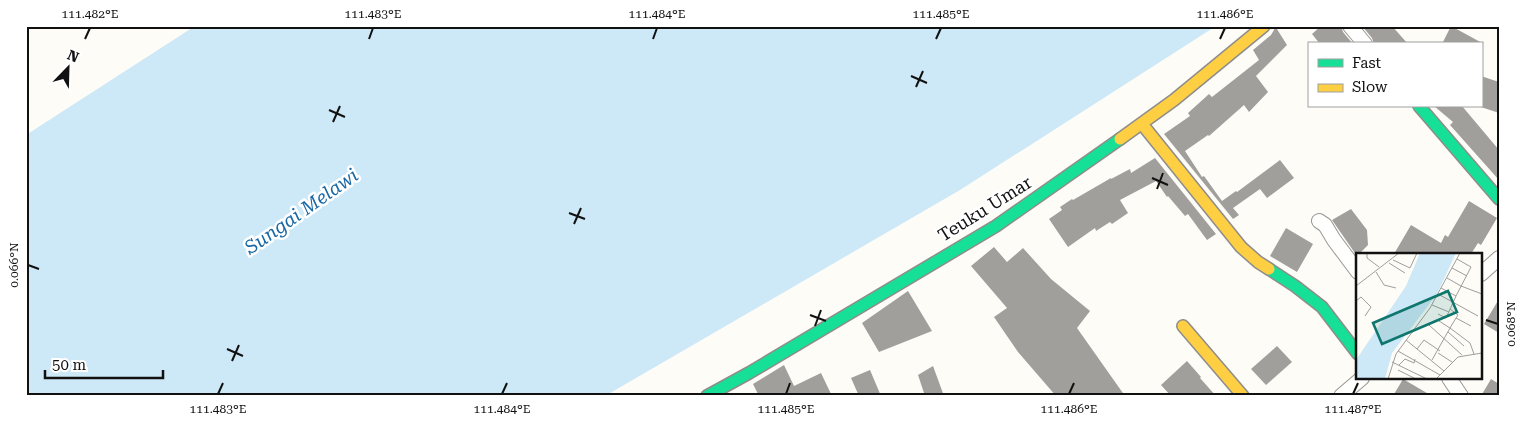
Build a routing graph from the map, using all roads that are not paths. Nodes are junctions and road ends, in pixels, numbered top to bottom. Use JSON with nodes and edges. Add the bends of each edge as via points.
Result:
{"nodes":[{"id":1,"x":1264,"y":26,"type":"edge"},
{"id":2,"x":1350,"y":26,"type":"edge"},
{"id":3,"x":1363,"y":42,"type":"edge"},
{"id":4,"x":1421,"y":108,"type":"edge"},
{"id":5,"x":1142,"y":124,"type":"junction"},
{"id":6,"x":1499,"y":199,"type":"edge"},
{"id":7,"x":1319,"y":221,"type":"dead end"},
{"id":8,"x":1499,"y":258,"type":"edge"},
{"id":9,"x":1356,"y":269,"type":"edge"},
{"id":10,"x":1482,"y":273,"type":"edge"},
{"id":11,"x":1183,"y":326,"type":"dead end"},
{"id":12,"x":1356,"y":351,"type":"edge"},
{"id":13,"x":1360,"y":380,"type":"edge"},
{"id":14,"x":1450,"y":380,"type":"edge"},
{"id":15,"x":707,"y":396,"type":"edge"},
{"id":16,"x":1243,"y":396,"type":"edge"},
{"id":17,"x":1340,"y":396,"type":"edge"},
{"id":18,"x":1461,"y":396,"type":"edge"}],
"edges":[{"from":1,"to":5,"type":"street","name":"Teuku Umar"},
{"from":2,"to":3,"type":"street"},
{"from":4,"to":6,"type":"street"},
{"from":5,"to":12,"type":"street","via":[[1241,248],[1322,307]]},
{"from":5,"to":15,"type":"street","name":"Teuku Umar","via":[[996,226]]},
{"from":7,"to":9,"type":"street"},
{"from":8,"to":10,"type":"street"},
{"from":11,"to":16,"type":"street"},
{"from":13,"to":17,"type":"street"},
{"from":14,"to":18,"type":"street"}]}
